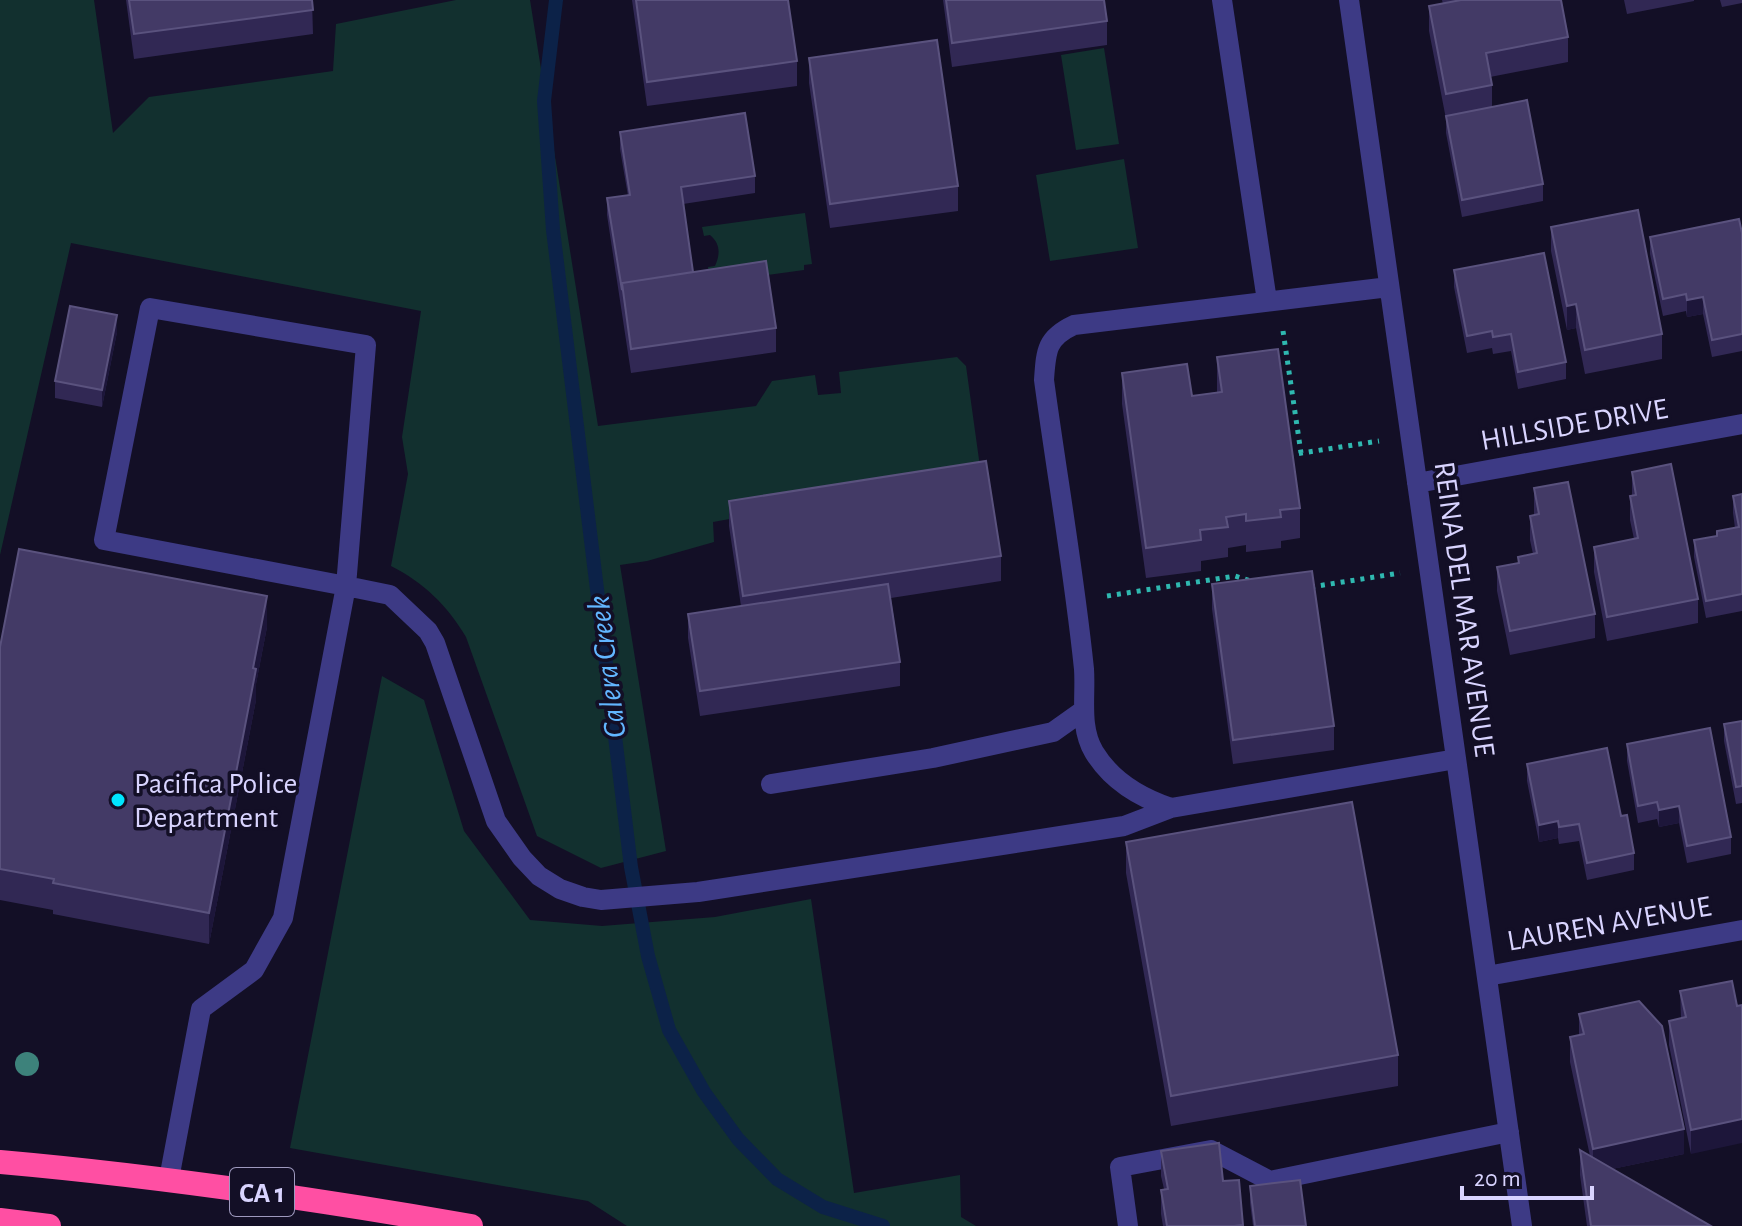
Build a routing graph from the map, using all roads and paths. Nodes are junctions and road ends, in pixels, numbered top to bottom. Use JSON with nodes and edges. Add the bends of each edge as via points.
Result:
{"nodes":[{"id":1,"x":1222,"y":0,"type":"edge"},
{"id":2,"x":1349,"y":0,"type":"edge"},
{"id":3,"x":1389,"y":287,"type":"junction"},
{"id":4,"x":1273,"y":301,"type":"junction"},
{"id":5,"x":1742,"y":424,"type":"edge"},
{"id":6,"x":1411,"y":436,"type":"junction"},
{"id":7,"x":1301,"y":453,"type":"junction"},
{"id":8,"x":1289,"y":455,"type":"edge"},
{"id":9,"x":1417,"y":483,"type":"junction"},
{"id":10,"x":1429,"y":569,"type":"junction"},
{"id":11,"x":1260,"y":583,"type":"edge"},
{"id":12,"x":346,"y":586,"type":"junction"},
{"id":13,"x":1299,"y":588,"type":"edge"},
{"id":14,"x":1074,"y":600,"type":"junction"},
{"id":15,"x":1084,"y":710,"type":"junction"},
{"id":16,"x":1456,"y":759,"type":"junction"},
{"id":17,"x":771,"y":784,"type":"dead end"},
{"id":18,"x":1171,"y":808,"type":"junction"},
{"id":19,"x":1742,"y":930,"type":"edge"},
{"id":20,"x":1487,"y":976,"type":"junction"},
{"id":21,"x":1509,"y":1132,"type":"junction"},
{"id":22,"x":0,"y":1162,"type":"edge"},
{"id":23,"x":169,"y":1179,"type":"junction"},
{"id":24,"x":0,"y":1220,"type":"edge"},
{"id":25,"x":49,"y":1226,"type":"edge"},
{"id":26,"x":471,"y":1226,"type":"edge"},
{"id":27,"x":1128,"y":1226,"type":"edge"},
{"id":28,"x":1522,"y":1226,"type":"edge"}],
"edges":[{"from":1,"to":4,"type":"street"},
{"from":2,"to":3,"type":"street","name":"REINA DEL MAR AVENUE"},
{"from":3,"to":4,"type":"street"},
{"from":3,"to":6,"type":"street","name":"REINA DEL MAR AVENUE"},
{"from":4,"to":7,"type":"path"},
{"from":4,"to":14,"type":"street","via":[[1074,325],[1057,333],[1046,355],[1044,380]]},
{"from":5,"to":9,"type":"street","name":"HILLSIDE DRIVE"},
{"from":6,"to":7,"type":"path"},
{"from":6,"to":9,"type":"street","name":"REINA DEL MAR AVENUE"},
{"from":7,"to":8,"type":"path"},
{"from":9,"to":10,"type":"street","name":"REINA DEL MAR AVENUE"},
{"from":10,"to":13,"type":"path"},
{"from":10,"to":16,"type":"street","name":"REINA DEL MAR AVENUE"},
{"from":11,"to":14,"type":"path","via":[[1235,576]]},
{"from":12,"to":12,"type":"street","via":[[366,345],[150,308],[104,540]]},
{"from":12,"to":18,"type":"street","via":[[390,595],[428,631],[487,800],[506,839],[539,876],[583,897],[727,889],[1124,826]]},
{"from":12,"to":23,"type":"street","via":[[283,918],[254,970],[201,1009]]},
{"from":14,"to":15,"type":"street"},
{"from":15,"to":17,"type":"street","via":[[1053,732]]},
{"from":15,"to":18,"type":"street","via":[[1093,751],[1104,766],[1136,793]]},
{"from":16,"to":18,"type":"street"},
{"from":16,"to":20,"type":"street","name":"REINA DEL MAR AVENUE"},
{"from":19,"to":20,"type":"street","name":"LAUREN AVENUE"},
{"from":20,"to":21,"type":"street","name":"REINA DEL MAR AVENUE"},
{"from":21,"to":27,"type":"street","via":[[1270,1181],[1211,1150],[1120,1167]]},
{"from":21,"to":28,"type":"street","name":"REINA DEL MAR AVENUE"},
{"from":22,"to":23,"type":"highway","number":"CA 1"},
{"from":23,"to":26,"type":"highway","number":"CA 1"},
{"from":24,"to":25,"type":"highway"}]}
